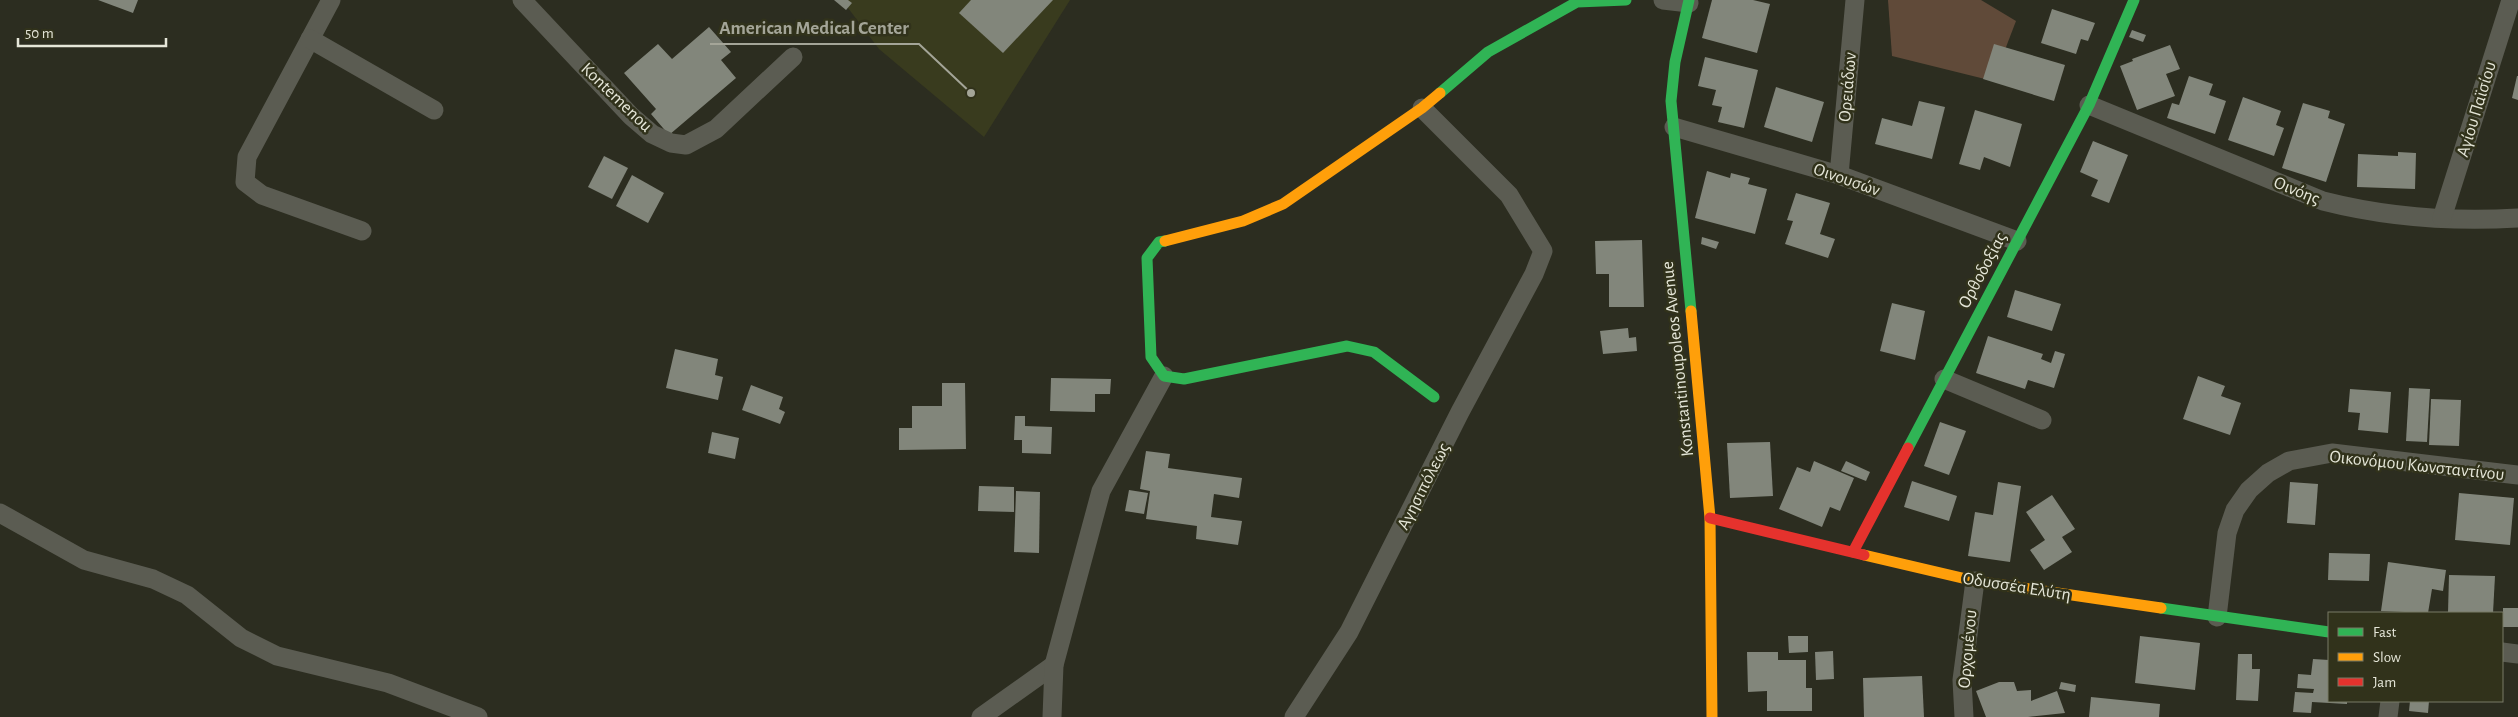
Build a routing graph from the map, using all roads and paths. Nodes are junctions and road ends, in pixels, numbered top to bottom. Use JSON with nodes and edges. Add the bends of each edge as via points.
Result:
{"nodes":[{"id":1,"x":331,"y":0,"type":"edge"},
{"id":2,"x":522,"y":0,"type":"edge"},
{"id":3,"x":1626,"y":0,"type":"edge"},
{"id":4,"x":1663,"y":0,"type":"edge"},
{"id":5,"x":1855,"y":0,"type":"edge"},
{"id":6,"x":2134,"y":0,"type":"edge"},
{"id":7,"x":2511,"y":0,"type":"edge"},
{"id":8,"x":1689,"y":1,"type":"edge"},
{"id":9,"x":310,"y":39,"type":"junction"},
{"id":10,"x":793,"y":57,"type":"dead end"},
{"id":11,"x":2089,"y":105,"type":"junction"},
{"id":12,"x":1422,"y":108,"type":"junction"},
{"id":13,"x":434,"y":110,"type":"dead end"},
{"id":14,"x":1674,"y":127,"type":"junction"},
{"id":15,"x":1839,"y":175,"type":"junction"},
{"id":16,"x":2442,"y":218,"type":"junction"},
{"id":17,"x":2518,"y":218,"type":"edge"},
{"id":18,"x":362,"y":231,"type":"dead end"},
{"id":19,"x":2017,"y":241,"type":"junction"},
{"id":20,"x":1164,"y":376,"type":"junction"},
{"id":21,"x":1944,"y":379,"type":"junction"},
{"id":22,"x":1434,"y":398,"type":"dead end"},
{"id":23,"x":2042,"y":420,"type":"dead end"},
{"id":24,"x":2518,"y":475,"type":"edge"},
{"id":25,"x":0,"y":513,"type":"edge"},
{"id":26,"x":1710,"y":518,"type":"junction"},
{"id":27,"x":1853,"y":552,"type":"junction"},
{"id":28,"x":1974,"y":581,"type":"junction"},
{"id":29,"x":2217,"y":617,"type":"junction"},
{"id":30,"x":2328,"y":632,"type":"edge"},
{"id":31,"x":2503,"y":652,"type":"edge"},
{"id":32,"x":2518,"y":654,"type":"edge"},
{"id":33,"x":1054,"y":665,"type":"junction"},
{"id":34,"x":2390,"y":702,"type":"edge"},
{"id":35,"x":478,"y":717,"type":"edge"},
{"id":36,"x":981,"y":717,"type":"edge"},
{"id":37,"x":1052,"y":717,"type":"edge"},
{"id":38,"x":1294,"y":717,"type":"edge"},
{"id":39,"x":1712,"y":717,"type":"edge"},
{"id":40,"x":1964,"y":717,"type":"edge"},
{"id":41,"x":2388,"y":717,"type":"edge"}],
"edges":[{"from":1,"to":9,"type":"street"},
{"from":2,"to":10,"type":"street","name":"Kontemenou","via":[[631,116],[652,134],[671,143],[686,145],[716,129]]},
{"from":3,"to":12,"type":"street","via":[[1577,2],[1488,52]]},
{"from":4,"to":8,"type":"street"},
{"from":5,"to":15,"type":"street","name":"Ορειάδων"},
{"from":6,"to":11,"type":"street","name":"Ορθοδοξίας"},
{"from":7,"to":16,"type":"street","name":"Αγίου Παϊσίου"},
{"from":8,"to":14,"type":"street","name":"Konstantinoupoleos Avenue","via":[[1675,62],[1671,101]]},
{"from":9,"to":13,"type":"street"},
{"from":9,"to":18,"type":"street","via":[[247,157],[245,182],[262,195]]},
{"from":11,"to":16,"type":"street","name":"Οινόης","via":[[2323,201],[2363,211]]},
{"from":11,"to":19,"type":"street","name":"Ορθοδοξίας"},
{"from":12,"to":20,"type":"street","via":[[1283,204],[1242,221],[1159,242],[1147,258],[1151,357]]},
{"from":12,"to":38,"type":"street","name":"Αγησιπόλεως","via":[[1509,195],[1543,251],[1349,632]]},
{"from":14,"to":15,"type":"street","name":"Οινουσών"},
{"from":14,"to":26,"type":"street","name":"Konstantinoupoleos Avenue"},
{"from":15,"to":19,"type":"street","name":"Οινουσών"},
{"from":16,"to":17,"type":"street","name":"Οινόης"},
{"from":19,"to":21,"type":"street","name":"Ορθοδοξίας"},
{"from":20,"to":22,"type":"street","via":[[1184,378],[1347,346],[1374,352]]},
{"from":20,"to":33,"type":"street","via":[[1101,491]]},
{"from":21,"to":23,"type":"street"},
{"from":21,"to":27,"type":"street","name":"Ορθοδοξίας"},
{"from":24,"to":29,"type":"street","name":"Οικονόμου Κωνσταντίνου","via":[[2332,453],[2289,461],[2268,473],[2249,490],[2235,510],[2227,533]]},
{"from":25,"to":35,"type":"street","via":[[84,560],[153,579],[187,595],[241,638],[277,656],[388,683]]},
{"from":26,"to":27,"type":"street","name":"Οδυσσέα Ελύτη"},
{"from":26,"to":39,"type":"street","name":"Konstantinoupoleos Avenue"},
{"from":27,"to":28,"type":"street","name":"Οδυσσέα Ελύτη"},
{"from":28,"to":29,"type":"street","name":"Οδυσσέα Ελύτη"},
{"from":28,"to":40,"type":"street","name":"Ορχομένου","via":[[1962,680]]},
{"from":29,"to":30,"type":"street","name":"Οδυσσέα Ελύτη"},
{"from":31,"to":32,"type":"street"},
{"from":33,"to":36,"type":"street"},
{"from":33,"to":37,"type":"street"},
{"from":34,"to":41,"type":"street"}]}
